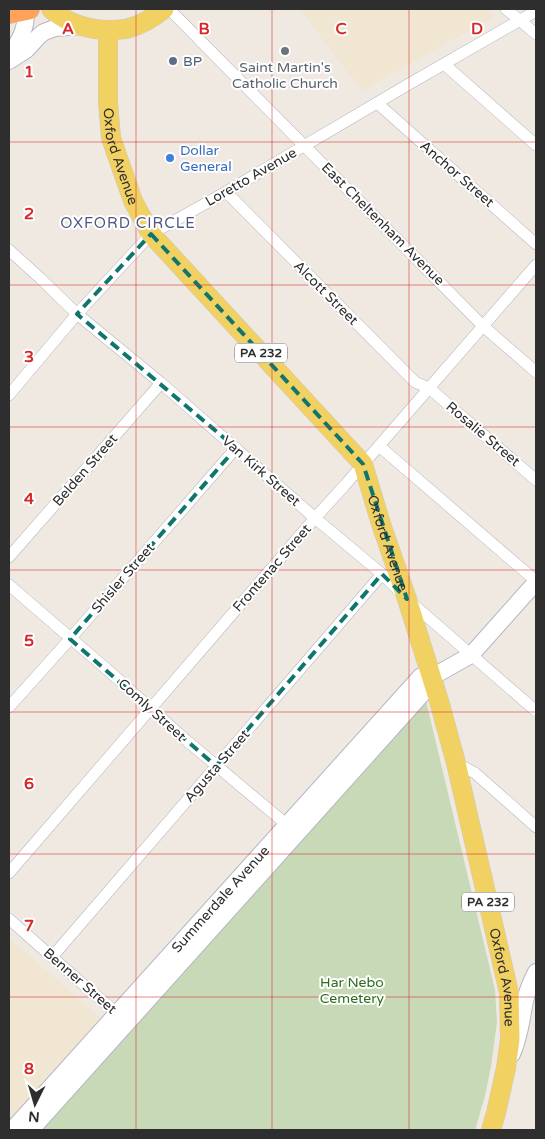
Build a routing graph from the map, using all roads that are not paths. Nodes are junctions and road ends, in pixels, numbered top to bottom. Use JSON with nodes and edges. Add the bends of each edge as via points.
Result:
{"nodes":[{"id":1,"x":27,"y":9,"type":"edge"},
{"id":2,"x":51,"y":9,"type":"edge"},
{"id":3,"x":164,"y":9,"type":"edge"},
{"id":4,"x":170,"y":9,"type":"edge"},
{"id":5,"x":506,"y":9,"type":"edge"},
{"id":6,"x":536,"y":11,"type":"edge"},
{"id":7,"x":9,"y":13,"type":"edge"},
{"id":8,"x":520,"y":20,"type":"junction"},
{"id":9,"x":81,"y":26,"type":"junction"},
{"id":10,"x":108,"y":30,"type":"junction"},
{"id":11,"x":536,"y":34,"type":"edge"},
{"id":12,"x":9,"y":59,"type":"edge"},
{"id":13,"x":444,"y":64,"type":"junction"},
{"id":14,"x":377,"y":104,"type":"junction"},
{"id":15,"x":536,"y":145,"type":"edge"},
{"id":16,"x":304,"y":146,"type":"junction"},
{"id":17,"x":226,"y":192,"type":"junction"},
{"id":18,"x":150,"y":234,"type":"junction"},
{"id":19,"x":536,"y":244,"type":"edge"},
{"id":20,"x":9,"y":250,"type":"edge"},
{"id":21,"x":536,"y":264,"type":"edge"},
{"id":22,"x":77,"y":314,"type":"junction"},
{"id":23,"x":483,"y":326,"type":"junction"},
{"id":24,"x":536,"y":372,"type":"edge"},
{"id":25,"x":161,"y":383,"type":"junction"},
{"id":26,"x":429,"y":388,"type":"junction"},
{"id":27,"x":9,"y":395,"type":"edge"},
{"id":28,"x":379,"y":446,"type":"junction"},
{"id":29,"x":236,"y":448,"type":"junction"},
{"id":30,"x":363,"y":464,"type":"junction"},
{"id":31,"x":536,"y":480,"type":"edge"},
{"id":32,"x":315,"y":518,"type":"junction"},
{"id":33,"x":9,"y":558,"type":"edge"},
{"id":34,"x":382,"y":574,"type":"junction"},
{"id":35,"x":9,"y":585,"type":"edge"},
{"id":36,"x":535,"y":587,"type":"edge"},
{"id":37,"x":407,"y":599,"type":"junction"},
{"id":38,"x":70,"y":639,"type":"junction"},
{"id":39,"x":471,"y":655,"type":"junction"},
{"id":40,"x":432,"y":677,"type":"junction"},
{"id":41,"x":9,"y":707,"type":"edge"},
{"id":42,"x":151,"y":709,"type":"junction"},
{"id":43,"x":536,"y":711,"type":"edge"},
{"id":44,"x":456,"y":763,"type":"junction"},
{"id":45,"x":216,"y":766,"type":"junction"},
{"id":46,"x":536,"y":827,"type":"edge"},
{"id":47,"x":292,"y":829,"type":"junction"},
{"id":48,"x":9,"y":873,"type":"edge"},
{"id":49,"x":9,"y":919,"type":"edge"},
{"id":50,"x":52,"y":958,"type":"junction"},
{"id":51,"x":536,"y":972,"type":"edge"},
{"id":52,"x":509,"y":994,"type":"junction"},
{"id":53,"x":123,"y":1018,"type":"junction"},
{"id":54,"x":506,"y":1068,"type":"junction"},
{"id":55,"x":12,"y":1130,"type":"edge"},
{"id":56,"x":31,"y":1130,"type":"edge"},
{"id":57,"x":491,"y":1130,"type":"edge"}],
"edges":[{"from":1,"to":7,"type":"highway"},
{"from":1,"to":12,"type":"street","via":[[23,33]]},
{"from":2,"to":9,"type":"main road"},
{"from":3,"to":10,"type":"main road","via":[[129,28]]},
{"from":4,"to":16,"type":"street","name":"East Cheltenham Avenue"},
{"from":5,"to":8,"type":"street"},
{"from":6,"to":8,"type":"street","name":"Loretto Avenue"},
{"from":8,"to":11,"type":"street"},
{"from":8,"to":13,"type":"street","name":"Loretto Avenue"},
{"from":9,"to":10,"type":"main road"},
{"from":9,"to":12,"type":"street","via":[[44,32],[26,50]]},
{"from":10,"to":18,"type":"main road","name":"Oxford Avenue","number":"PA 232","via":[[111,138]]},
{"from":13,"to":14,"type":"street","name":"Loretto Avenue"},
{"from":13,"to":15,"type":"street"},
{"from":14,"to":16,"type":"street","name":"Loretto Avenue"},
{"from":14,"to":19,"type":"street","name":"Anchor Street"},
{"from":16,"to":17,"type":"street","name":"Loretto Avenue"},
{"from":16,"to":23,"type":"street","name":"East Cheltenham Avenue"},
{"from":17,"to":18,"type":"street","name":"Loretto Avenue"},
{"from":17,"to":26,"type":"street","name":"Alcott Street","via":[[414,382]]},
{"from":18,"to":22,"type":"street","name":"Loretto Avenue"},
{"from":18,"to":30,"type":"main road","name":"Oxford Avenue","number":"PA 232"},
{"from":20,"to":22,"type":"street","name":"Van Kirk Street"},
{"from":21,"to":23,"type":"street","name":"Frontenac Street"},
{"from":22,"to":25,"type":"street","name":"Van Kirk Street"},
{"from":22,"to":27,"type":"street","name":"Loretto Avenue"},
{"from":23,"to":24,"type":"street","name":"East Cheltenham Avenue"},
{"from":23,"to":26,"type":"street","name":"Frontenac Street"},
{"from":25,"to":29,"type":"street","name":"Van Kirk Street"},
{"from":25,"to":33,"type":"street","name":"Belden Street"},
{"from":26,"to":28,"type":"street","name":"Frontenac Street"},
{"from":26,"to":31,"type":"street","name":"Rosalie Street"},
{"from":28,"to":30,"type":"street","name":"Frontenac Street"},
{"from":28,"to":36,"type":"street"},
{"from":29,"to":32,"type":"street","name":"Van Kirk Street"},
{"from":29,"to":38,"type":"street","name":"Shisler Street"},
{"from":30,"to":32,"type":"street","name":"Frontenac Street"},
{"from":30,"to":37,"type":"main road","name":"Oxford Avenue","number":"PA 232"},
{"from":32,"to":34,"type":"street","name":"Van Kirk Street"},
{"from":32,"to":42,"type":"street","name":"Frontenac Street"},
{"from":34,"to":37,"type":"street","name":"Van Kirk Street"},
{"from":34,"to":45,"type":"street","name":"Agusta Street"},
{"from":35,"to":38,"type":"street","name":"Comly Street"},
{"from":36,"to":39,"type":"street","name":"Summerdale Avenue"},
{"from":37,"to":39,"type":"street","name":"Van Kirk Street"},
{"from":37,"to":40,"type":"main road","name":"Oxford Avenue","number":"PA 232"},
{"from":38,"to":41,"type":"street","name":"Shisler Street"},
{"from":38,"to":42,"type":"street","name":"Comly Street"},
{"from":39,"to":40,"type":"street","name":"Summerdale Avenue"},
{"from":39,"to":43,"type":"street","name":"Van Kirk Street"},
{"from":40,"to":44,"type":"main road","name":"Oxford Avenue","number":"PA 232"},
{"from":40,"to":47,"type":"street","name":"Summerdale Avenue","via":[[421,676]]},
{"from":42,"to":45,"type":"street","name":"Comly Street"},
{"from":42,"to":48,"type":"street","name":"Frontenac Street"},
{"from":44,"to":46,"type":"street","via":[[475,773]]},
{"from":44,"to":52,"type":"main road","name":"Oxford Avenue","number":"PA 232"},
{"from":45,"to":47,"type":"street","name":"Comly Street"},
{"from":45,"to":50,"type":"street","name":"Agusta Street"},
{"from":47,"to":53,"type":"street","name":"Summerdale Avenue"},
{"from":49,"to":50,"type":"street","name":"Benner Street"},
{"from":50,"to":53,"type":"street","name":"Benner Street"},
{"from":51,"to":52,"type":"street"},
{"from":51,"to":54,"type":"street","via":[[528,988],[518,1041]]},
{"from":52,"to":54,"type":"main road","name":"Oxford Avenue","number":"PA 232","via":[[510,1039]]},
{"from":53,"to":55,"type":"street","name":"Summerdale Avenue"},
{"from":53,"to":56,"type":"street","name":"Summerdale Avenue"},
{"from":54,"to":57,"type":"main road","name":"Oxford Avenue","number":"PA 232"}]}
